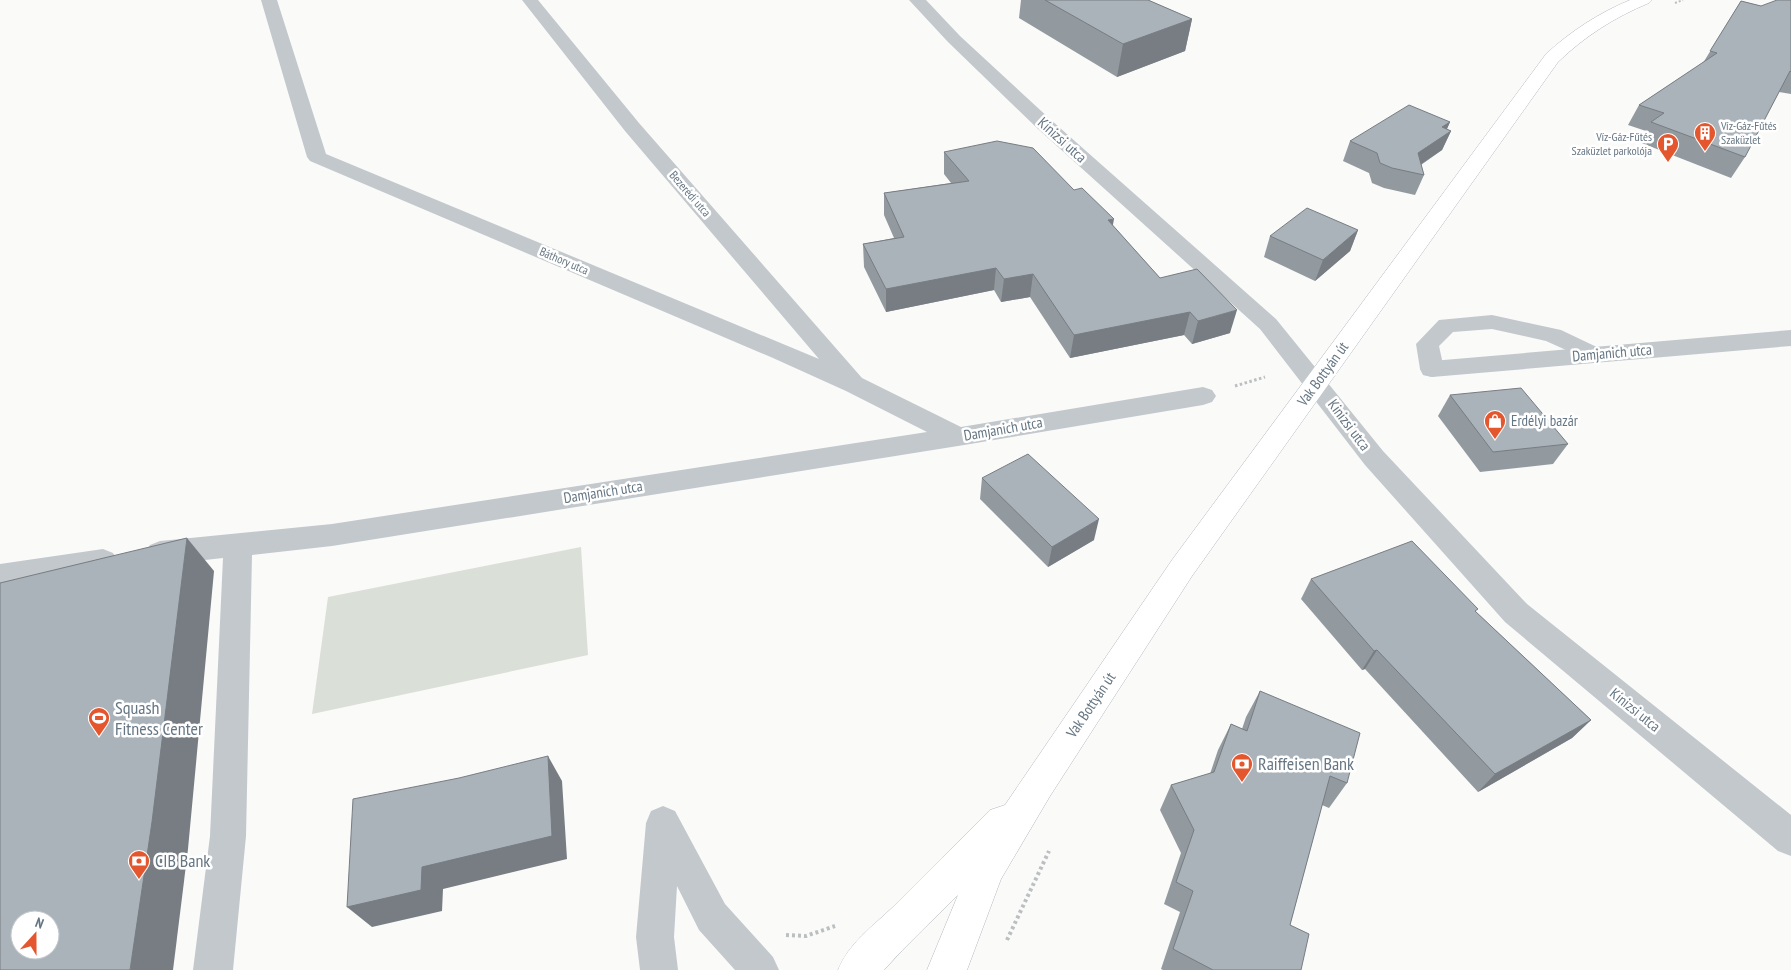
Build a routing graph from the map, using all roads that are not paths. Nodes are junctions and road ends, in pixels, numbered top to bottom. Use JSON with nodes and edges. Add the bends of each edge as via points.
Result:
{"nodes":[{"id":1,"x":269,"y":0,"type":"edge"},
{"id":2,"x":530,"y":0,"type":"edge"},
{"id":3,"x":917,"y":0,"type":"edge"},
{"id":4,"x":1644,"y":0,"type":"edge"},
{"id":5,"x":1791,"y":338,"type":"edge"},
{"id":6,"x":1595,"y":355,"type":"junction"},
{"id":7,"x":1432,"y":369,"type":"joint"},
{"id":8,"x":1309,"y":374,"type":"junction"},
{"id":9,"x":855,"y":385,"type":"junction"},
{"id":10,"x":1203,"y":396,"type":"road end"},
{"id":11,"x":958,"y":437,"type":"junction"},
{"id":12,"x":238,"y":545,"type":"junction"},
{"id":13,"x":0,"y":576,"type":"edge"},
{"id":14,"x":1038,"y":784,"type":"junction"},
{"id":15,"x":1791,"y":838,"type":"edge"},
{"id":16,"x":213,"y":970,"type":"edge"},
{"id":17,"x":659,"y":970,"type":"edge"},
{"id":18,"x":760,"y":970,"type":"edge"},
{"id":19,"x":858,"y":970,"type":"edge"},
{"id":20,"x":947,"y":970,"type":"edge"}],
"edges":[{"from":1,"to":9,"type":"street","name":"Báthory utca","via":[[317,157]]},
{"from":2,"to":9,"type":"street","name":"Bezerédi utca","via":[[632,127]]},
{"from":3,"to":8,"type":"street","name":"Kinizsi utca","via":[[1044,124],[1268,324]]},
{"from":4,"to":8,"type":"street","name":"Vak Bottyán út","via":[[1589,27],[1552,58],[1377,301]]},
{"from":5,"to":6,"type":"street","name":"Damjanich utca"},
{"from":6,"to":7,"type":"street","name":"Damjanich utca"},
{"from":6,"to":7,"type":"lane","via":[[1553,335],[1492,322],[1447,325],[1427,344]]},
{"from":8,"to":14,"type":"street","name":"Vak Bottyán út"},
{"from":8,"to":15,"type":"street","name":"Kinizsi utca","via":[[1374,458],[1516,613]]},
{"from":9,"to":11,"type":"street","name":"Báthory utca"},
{"from":10,"to":11,"type":"street","name":"Damjanich utca"},
{"from":11,"to":12,"type":"street","name":"Damjanich utca","via":[[332,535]]},
{"from":12,"to":13,"type":"street","name":"Damjanich utca"},
{"from":12,"to":16,"type":"street","via":[[228,836]]},
{"from":14,"to":19,"type":"street","name":"Vak Bottyán út"},
{"from":14,"to":20,"type":"street","name":"Vak Bottyán út","via":[[987,868]]},
{"from":17,"to":18,"type":"lane","via":[[655,937],[663,823],[712,917]]}]}
